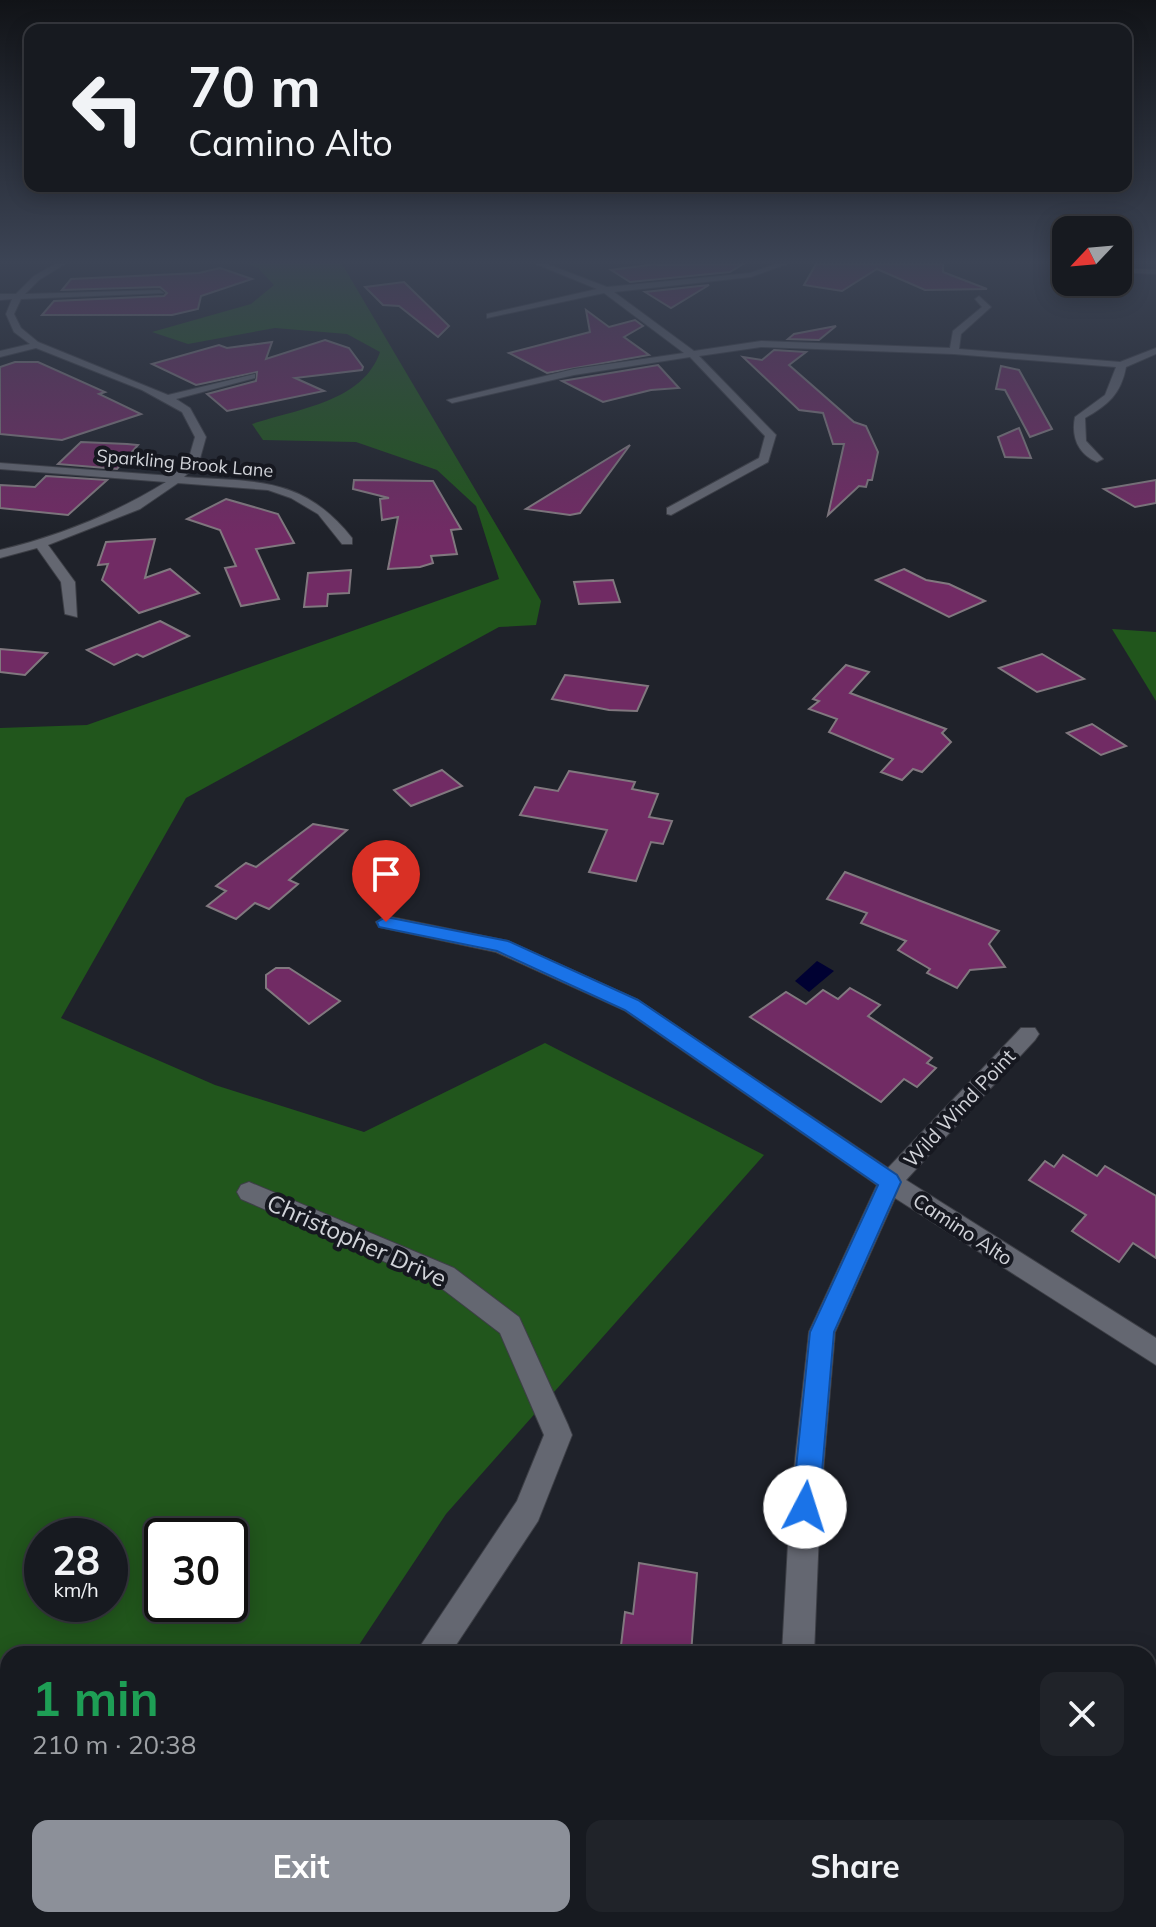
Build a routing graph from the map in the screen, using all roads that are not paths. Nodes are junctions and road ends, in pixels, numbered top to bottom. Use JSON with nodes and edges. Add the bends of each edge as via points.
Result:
{"nodes":[{"id":1,"x":60,"y":354,"type":"edge"},
{"id":2,"x":692,"y":354,"type":"joint"},
{"id":3,"x":989,"y":354,"type":"edge"},
{"id":4,"x":1149,"y":354,"type":"edge"},
{"id":5,"x":1121,"y":365,"type":"junction"},
{"id":6,"x":251,"y":376,"type":"dead end"},
{"id":7,"x":167,"y":398,"type":"junction"},
{"id":8,"x":452,"y":400,"type":"dead end"},
{"id":9,"x":1097,"y":459,"type":"dead end"},
{"id":10,"x":0,"y":466,"type":"edge"},
{"id":11,"x":177,"y":479,"type":"junction"},
{"id":12,"x":671,"y":511,"type":"dead end"},
{"id":13,"x":347,"y":541,"type":"dead end"},
{"id":14,"x":42,"y":546,"type":"junction"},
{"id":15,"x":0,"y":554,"type":"edge"},
{"id":16,"x":72,"y":614,"type":"dead end"},
{"id":17,"x":386,"y":922,"type":"dead end"},
{"id":18,"x":1028,"y":1034,"type":"dead end"},
{"id":19,"x":890,"y":1182,"type":"junction"},
{"id":20,"x":249,"y":1192,"type":"dead end"},
{"id":21,"x":1156,"y":1353,"type":"edge"},
{"id":22,"x":436,"y":1646,"type":"edge"},
{"id":23,"x":798,"y":1646,"type":"edge"}],
"edges":[{"from":1,"to":7,"type":"street"},
{"from":2,"to":8,"type":"street","via":[[574,372]]},
{"from":2,"to":12,"type":"street","via":[[771,435],[764,460]]},
{"from":3,"to":5,"type":"street"},
{"from":4,"to":5,"type":"street"},
{"from":5,"to":9,"type":"street","via":[[1111,399],[1080,417],[1081,446]]},
{"from":6,"to":7,"type":"street"},
{"from":7,"to":11,"type":"street","via":[[193,418],[200,438],[196,454]]},
{"from":10,"to":11,"type":"street","name":"Sparkling Brook Lane"},
{"from":11,"to":13,"type":"street","name":"Sparkling Brook Lane","via":[[293,493],[324,510]]},
{"from":11,"to":14,"type":"street","via":[[131,509]]},
{"from":14,"to":15,"type":"street"},
{"from":14,"to":16,"type":"street","via":[[68,582]]},
{"from":17,"to":19,"type":"street","name":"Camino Alto","via":[[501,946],[631,1005]]},
{"from":18,"to":19,"type":"street","name":"Wild Wind Point"},
{"from":19,"to":21,"type":"street","name":"Camino Alto"},
{"from":19,"to":23,"type":"street","name":"Wild Wind Point","via":[[822,1332]]},
{"from":20,"to":22,"type":"street","name":"Christopher Drive","via":[[445,1276],[510,1325],[558,1435],[528,1511]]}]}
